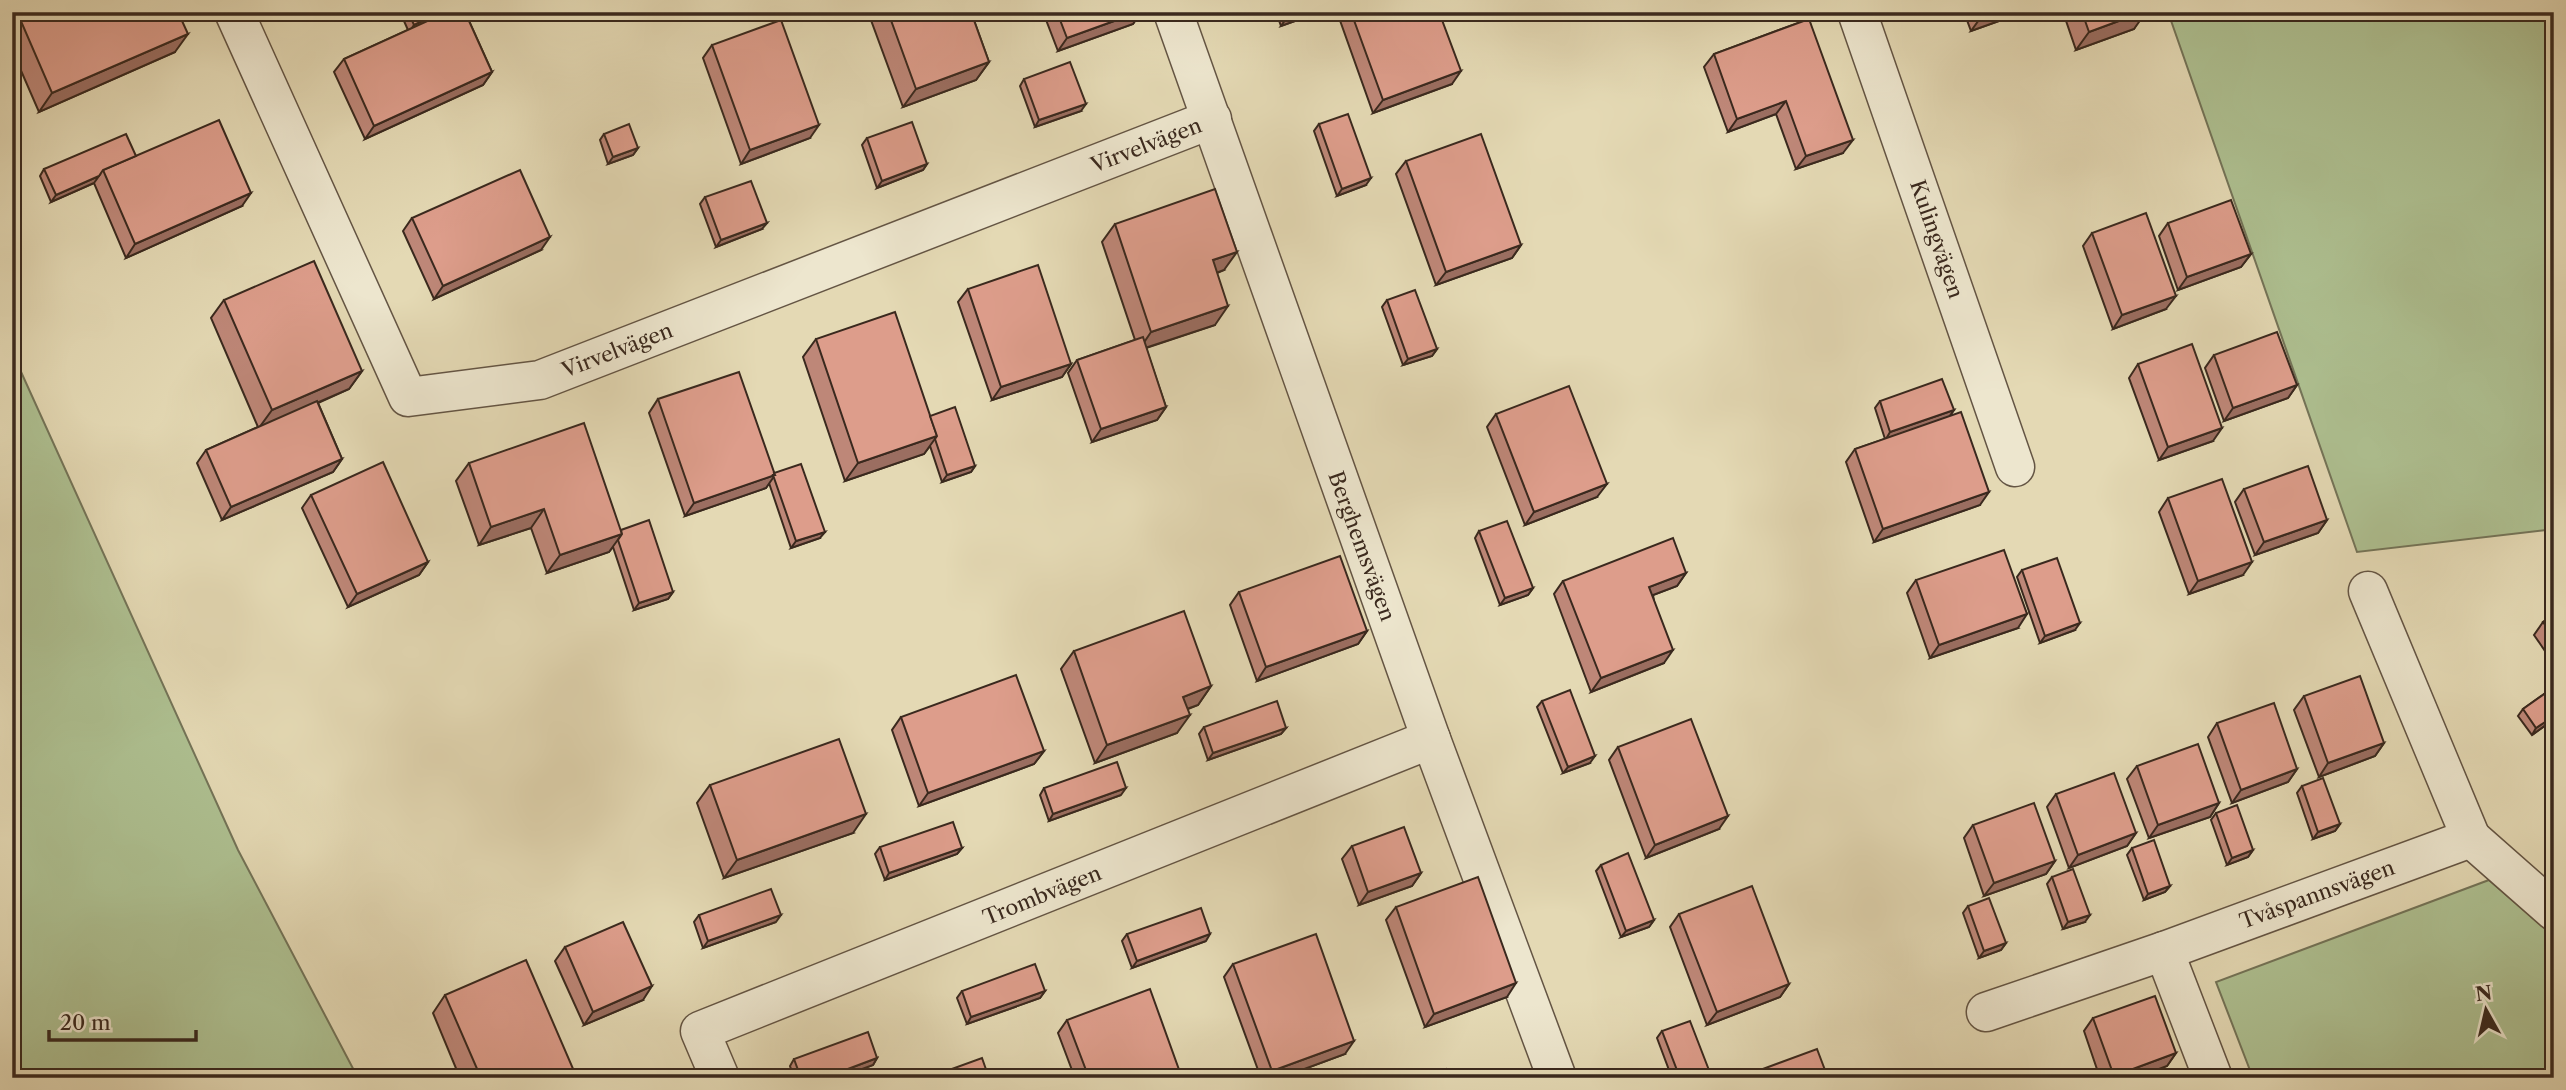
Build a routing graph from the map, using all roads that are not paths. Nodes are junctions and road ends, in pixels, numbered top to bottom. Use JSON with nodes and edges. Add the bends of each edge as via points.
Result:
{"nodes":[{"id":1,"x":234,"y":12,"type":"edge"},
{"id":2,"x":1173,"y":12,"type":"edge"},
{"id":3,"x":1857,"y":12,"type":"edge"},
{"id":4,"x":1212,"y":119,"type":"junction"},
{"id":5,"x":2015,"y":467,"type":"dead end"},
{"id":6,"x":2368,"y":591,"type":"dead end"},
{"id":7,"x":1431,"y":739,"type":"junction"},
{"id":8,"x":2470,"y":838,"type":"junction"},
{"id":9,"x":2554,"y":911,"type":"edge"},
{"id":10,"x":2164,"y":951,"type":"junction"},
{"id":11,"x":1986,"y":1012,"type":"dead end"},
{"id":12,"x":720,"y":1078,"type":"edge"},
{"id":13,"x":1557,"y":1078,"type":"edge"},
{"id":14,"x":2213,"y":1078,"type":"edge"}],
"edges":[{"from":1,"to":4,"type":"street","name":"Virvelvägen","via":[[408,397],[540,380]]},
{"from":2,"to":4,"type":"street","name":"Berghemsvägen"},
{"from":3,"to":5,"type":"street","name":"Kulingvägen"},
{"from":4,"to":7,"type":"street","name":"Berghemsvägen"},
{"from":6,"to":8,"type":"street"},
{"from":7,"to":12,"type":"street","name":"Trombvägen","via":[[700,1031]]},
{"from":7,"to":13,"type":"street","name":"Berghemsvägen"},
{"from":8,"to":9,"type":"street"},
{"from":8,"to":10,"type":"street","name":"Tvåspannsvägen"},
{"from":10,"to":11,"type":"street","name":"Tvåspannsvägen"},
{"from":10,"to":14,"type":"street"}]}
